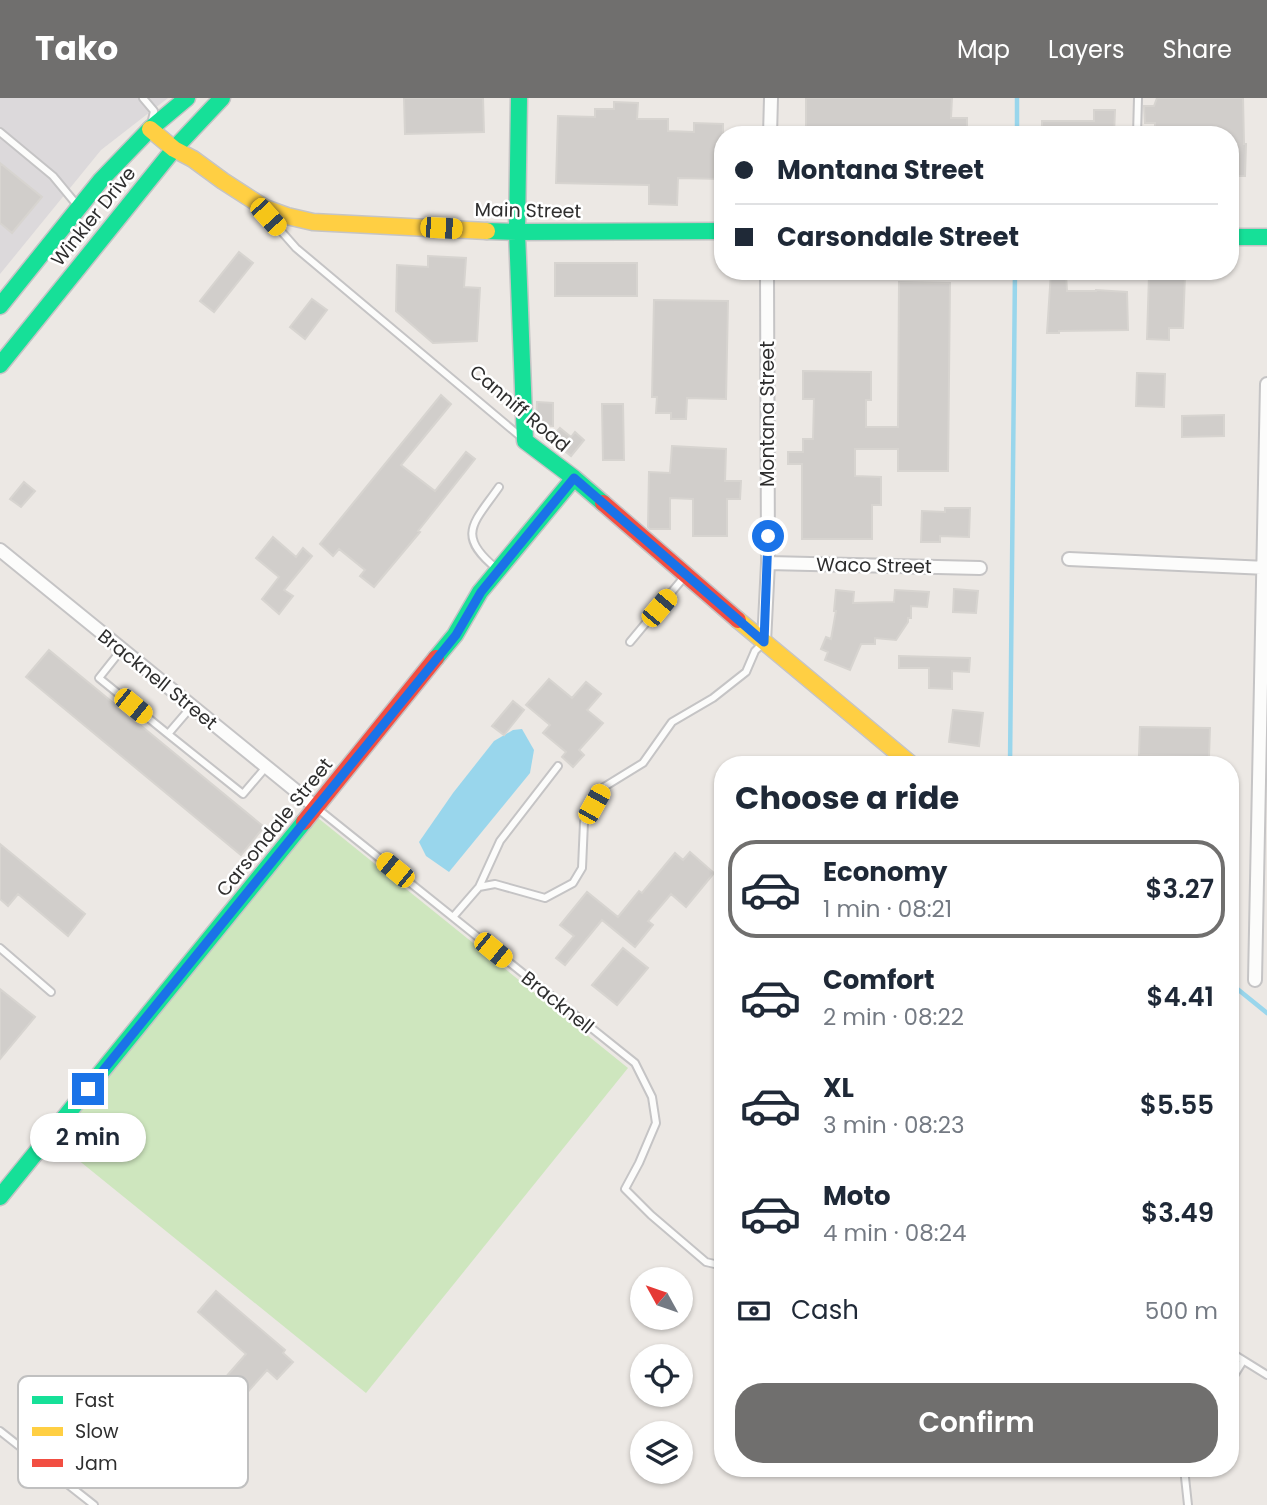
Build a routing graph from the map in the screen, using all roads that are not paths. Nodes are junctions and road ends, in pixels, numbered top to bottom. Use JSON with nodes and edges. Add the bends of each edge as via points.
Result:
{"nodes":[{"id":1,"x":143,"y":98,"type":"edge"},
{"id":2,"x":187,"y":98,"type":"edge"},
{"id":3,"x":222,"y":98,"type":"edge"},
{"id":4,"x":519,"y":98,"type":"edge"},
{"id":5,"x":771,"y":98,"type":"edge"},
{"id":6,"x":1138,"y":98,"type":"edge"},
{"id":7,"x":770,"y":126,"type":"edge"},
{"id":8,"x":1137,"y":126,"type":"edge"},
{"id":9,"x":150,"y":129,"type":"junction"},
{"id":10,"x":0,"y":132,"type":"edge"},
{"id":11,"x":174,"y":149,"type":"junction"},
{"id":12,"x":254,"y":201,"type":"junction"},
{"id":13,"x":80,"y":207,"type":"junction"},
{"id":14,"x":714,"y":231,"type":"edge"},
{"id":15,"x":517,"y":232,"type":"junction"},
{"id":16,"x":1239,"y":237,"type":"edge"},
{"id":17,"x":1267,"y":237,"type":"edge"},
{"id":18,"x":767,"y":280,"type":"edge"},
{"id":19,"x":0,"y":306,"type":"edge"},
{"id":20,"x":0,"y":365,"type":"edge"},
{"id":21,"x":1267,"y":384,"type":"edge"},
{"id":22,"x":1267,"y":389,"type":"edge"},
{"id":23,"x":525,"y":441,"type":"junction"},
{"id":24,"x":574,"y":478,"type":"junction"},
{"id":25,"x":499,"y":487,"type":"dead end"},
{"id":26,"x":0,"y":550,"type":"edge"},
{"id":27,"x":1069,"y":559,"type":"dead end"},
{"id":28,"x":768,"y":563,"type":"junction"},
{"id":29,"x":980,"y":568,"type":"dead end"},
{"id":30,"x":1265,"y":568,"type":"edge"},
{"id":31,"x":499,"y":570,"type":"junction"},
{"id":32,"x":687,"y":575,"type":"junction"},
{"id":33,"x":630,"y":642,"type":"dead end"},
{"id":34,"x":764,"y":642,"type":"junction"},
{"id":35,"x":122,"y":649,"type":"junction"},
{"id":36,"x":192,"y":706,"type":"junction"},
{"id":37,"x":168,"y":734,"type":"junction"},
{"id":38,"x":901,"y":756,"type":"edge"},
{"id":39,"x":558,"y":766,"type":"dead end"},
{"id":40,"x":266,"y":767,"type":"junction"},
{"id":41,"x":317,"y":808,"type":"junction"},
{"id":42,"x":1262,"y":884,"type":"edge"},
{"id":43,"x":479,"y":887,"type":"junction"},
{"id":44,"x":453,"y":917,"type":"junction"},
{"id":45,"x":0,"y":948,"type":"edge"},
{"id":46,"x":1255,"y":980,"type":"dead end"},
{"id":47,"x":51,"y":992,"type":"dead end"},
{"id":48,"x":0,"y":1197,"type":"edge"},
{"id":49,"x":714,"y":1264,"type":"edge"},
{"id":50,"x":1239,"y":1358,"type":"edge"},
{"id":51,"x":1243,"y":1361,"type":"junction"},
{"id":52,"x":1239,"y":1367,"type":"edge"},
{"id":53,"x":1267,"y":1375,"type":"edge"},
{"id":54,"x":0,"y":1431,"type":"edge"},
{"id":55,"x":18,"y":1444,"type":"edge"},
{"id":56,"x":1185,"y":1477,"type":"edge"},
{"id":57,"x":73,"y":1488,"type":"edge"},
{"id":58,"x":94,"y":1505,"type":"edge"},
{"id":59,"x":1188,"y":1505,"type":"edge"}],
"edges":[{"from":1,"to":9,"type":"lane","via":[[153,111]]},
{"from":2,"to":9,"type":"street","name":"Winkler Drive"},
{"from":3,"to":11,"type":"street","name":"Winkler Drive"},
{"from":4,"to":15,"type":"street"},
{"from":5,"to":7,"type":"street"},
{"from":6,"to":8,"type":"lane"},
{"from":9,"to":11,"type":"street","name":"Main Street"},
{"from":9,"to":13,"type":"street","name":"Winkler Drive"},
{"from":10,"to":13,"type":"lane","via":[[53,176]]},
{"from":11,"to":12,"type":"street","name":"Main Street"},
{"from":11,"to":20,"type":"street","name":"Winkler Drive"},
{"from":12,"to":15,"type":"street","name":"Main Street","via":[[313,222]]},
{"from":12,"to":23,"type":"lane","name":"Canniff Road","via":[[296,248]]},
{"from":13,"to":19,"type":"street","name":"Winkler Drive"},
{"from":14,"to":15,"type":"street","name":"Main Street"},
{"from":15,"to":23,"type":"street"},
{"from":16,"to":17,"type":"street"},
{"from":18,"to":28,"type":"street","name":"Montana Street"},
{"from":21,"to":22,"type":"street"},
{"from":22,"to":30,"type":"street"},
{"from":23,"to":24,"type":"street","name":"Canniff Road"},
{"from":24,"to":31,"type":"street","name":"Carsondale Street"},
{"from":24,"to":32,"type":"street","name":"Canniff Road"},
{"from":25,"to":31,"type":"lane","via":[[472,531],[472,542]]},
{"from":26,"to":35,"type":"street","name":"Bracknell Street"},
{"from":27,"to":30,"type":"street"},
{"from":28,"to":29,"type":"street","name":"Waco Street"},
{"from":28,"to":34,"type":"street","name":"Montana Street"},
{"from":30,"to":42,"type":"street"},
{"from":31,"to":41,"type":"street","name":"Carsondale Street","via":[[456,635]]},
{"from":32,"to":33,"type":"lane"},
{"from":32,"to":34,"type":"street","name":"Canniff Road"},
{"from":34,"to":38,"type":"street","name":"Canniff Road"},
{"from":34,"to":43,"type":"lane","via":[[746,671],[713,698],[672,722],[643,763],[604,787],[584,822],[582,868],[573,883],[545,898],[495,884]]},
{"from":35,"to":36,"type":"street","name":"Bracknell Street"},
{"from":35,"to":37,"type":"lane","via":[[99,678]]},
{"from":36,"to":37,"type":"lane"},
{"from":36,"to":40,"type":"street","name":"Bracknell Street"},
{"from":37,"to":40,"type":"lane","via":[[243,794]]},
{"from":39,"to":43,"type":"lane","via":[[500,841]]},
{"from":40,"to":41,"type":"street","name":"Bracknell Street"},
{"from":41,"to":44,"type":"lane","name":"Bracknell"},
{"from":41,"to":48,"type":"street","name":"Carsondale Street"},
{"from":42,"to":46,"type":"street"},
{"from":43,"to":44,"type":"lane"},
{"from":44,"to":49,"type":"lane","name":"Bracknell","via":[[635,1063],[652,1097],[656,1123],[625,1189],[706,1262]]},
{"from":45,"to":47,"type":"lane"},
{"from":50,"to":51,"type":"lane"},
{"from":51,"to":52,"type":"lane"},
{"from":51,"to":53,"type":"lane"},
{"from":54,"to":55,"type":"lane"},
{"from":56,"to":59,"type":"lane"},
{"from":57,"to":58,"type":"lane"}]}
